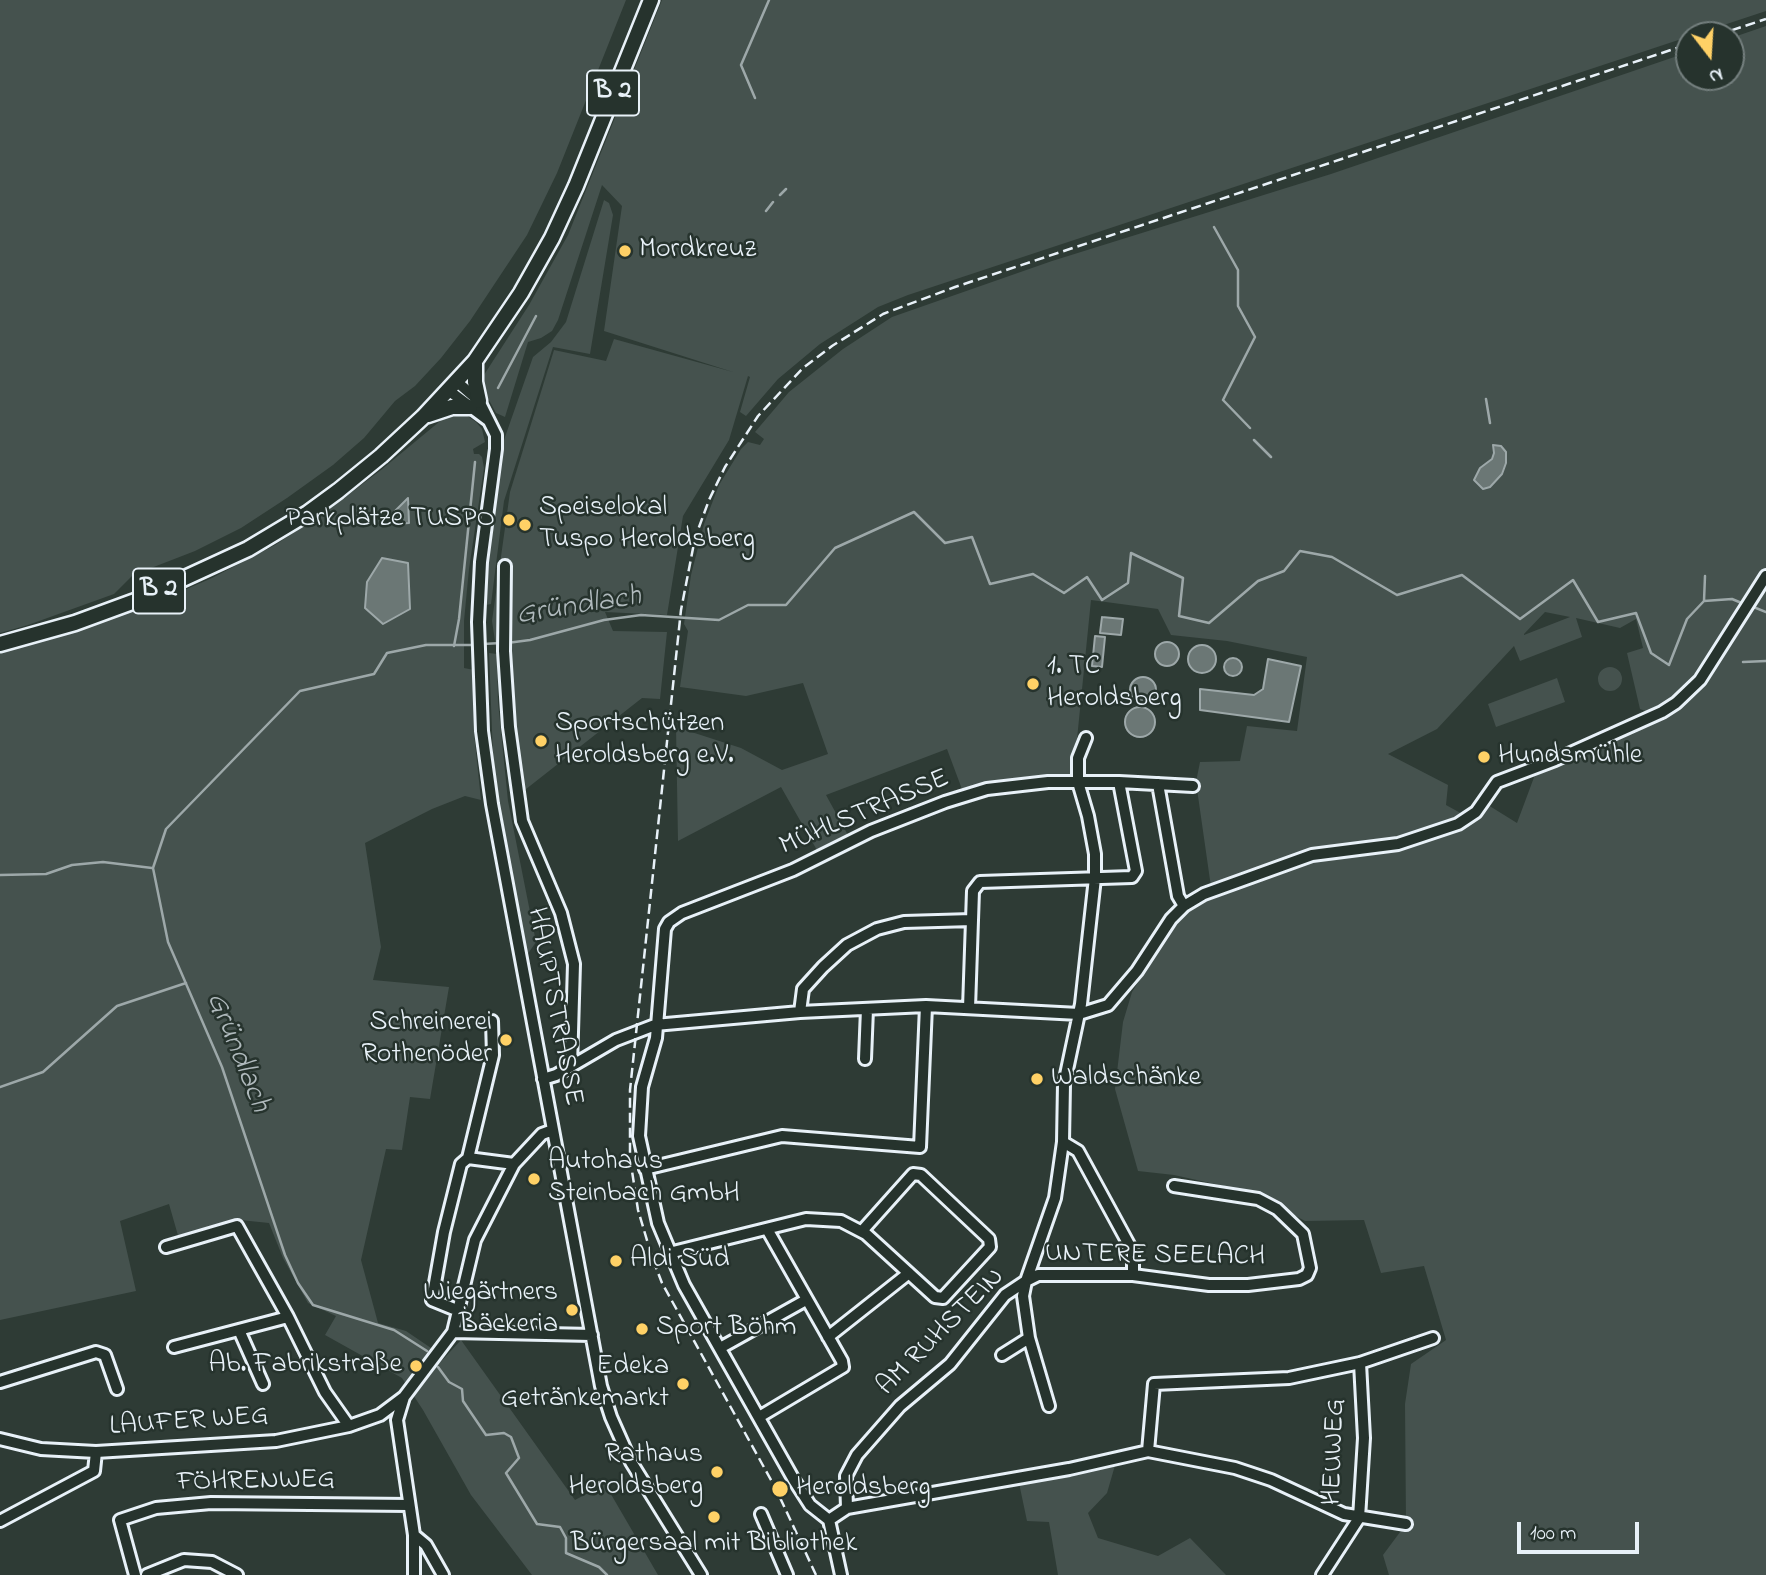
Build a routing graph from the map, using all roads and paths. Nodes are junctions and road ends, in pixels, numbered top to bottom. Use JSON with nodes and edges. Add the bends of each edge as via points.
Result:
{"nodes":[{"id":1,"x":651,"y":0,"type":"edge"},
{"id":2,"x":475,"y":361,"type":"junction"},
{"id":3,"x":452,"y":385,"type":"junction"},
{"id":4,"x":475,"y":404,"type":"junction"},
{"id":5,"x":419,"y":421,"type":"junction"},
{"id":6,"x":505,"y":566,"type":"dead end"},
{"id":7,"x":1766,"y":576,"type":"edge"},
{"id":8,"x":0,"y":644,"type":"edge"},
{"id":9,"x":1086,"y":738,"type":"dead end"},
{"id":10,"x":1078,"y":782,"type":"junction"},
{"id":11,"x":1119,"y":782,"type":"junction"},
{"id":12,"x":1158,"y":784,"type":"junction"},
{"id":13,"x":1193,"y":786,"type":"dead end"},
{"id":14,"x":1095,"y":878,"type":"junction"},
{"id":15,"x":1184,"y":906,"type":"junction"},
{"id":16,"x":972,"y":920,"type":"junction"},
{"id":17,"x":926,"y":1006,"type":"junction"},
{"id":18,"x":969,"y":1008,"type":"junction"},
{"id":19,"x":867,"y":1009,"type":"junction"},
{"id":20,"x":800,"y":1012,"type":"junction"},
{"id":21,"x":1079,"y":1013,"type":"junction"},
{"id":22,"x":492,"y":1021,"type":"dead end"},
{"id":23,"x":655,"y":1025,"type":"junction"},
{"id":24,"x":865,"y":1059,"type":"dead end"},
{"id":25,"x":571,"y":1066,"type":"junction"},
{"id":26,"x":543,"y":1079,"type":"junction"},
{"id":27,"x":553,"y":1130,"type":"junction"},
{"id":28,"x":1063,"y":1142,"type":"junction"},
{"id":29,"x":468,"y":1158,"type":"junction"},
{"id":30,"x":514,"y":1164,"type":"junction"},
{"id":31,"x":645,"y":1169,"type":"junction"},
{"id":32,"x":1174,"y":1186,"type":"dead end"},
{"id":33,"x":767,"y":1229,"type":"junction"},
{"id":34,"x":862,"y":1231,"type":"junction"},
{"id":35,"x":166,"y":1247,"type":"dead end"},
{"id":36,"x":669,"y":1253,"type":"junction"},
{"id":37,"x":909,"y":1273,"type":"junction"},
{"id":38,"x":1133,"y":1275,"type":"junction"},
{"id":39,"x":1026,"y":1281,"type":"junction"},
{"id":40,"x":806,"y":1300,"type":"junction"},
{"id":41,"x":459,"y":1311,"type":"junction"},
{"id":42,"x":288,"y":1317,"type":"junction"},
{"id":43,"x":239,"y":1330,"type":"junction"},
{"id":44,"x":453,"y":1332,"type":"junction"},
{"id":45,"x":592,"y":1335,"type":"junction"},
{"id":46,"x":828,"y":1338,"type":"junction"},
{"id":47,"x":1029,"y":1338,"type":"junction"},
{"id":48,"x":1433,"y":1338,"type":"dead end"},
{"id":49,"x":174,"y":1347,"type":"dead end"},
{"id":50,"x":720,"y":1348,"type":"junction"},
{"id":51,"x":1002,"y":1355,"type":"dead end"},
{"id":52,"x":1360,"y":1363,"type":"junction"},
{"id":53,"x":0,"y":1382,"type":"edge"},
{"id":54,"x":262,"y":1384,"type":"dead end"},
{"id":55,"x":117,"y":1389,"type":"dead end"},
{"id":56,"x":404,"y":1396,"type":"junction"},
{"id":57,"x":1049,"y":1406,"type":"dead end"},
{"id":58,"x":380,"y":1415,"type":"junction"},
{"id":59,"x":759,"y":1417,"type":"junction"},
{"id":60,"x":397,"y":1420,"type":"junction"},
{"id":61,"x":349,"y":1426,"type":"junction"},
{"id":62,"x":0,"y":1439,"type":"edge"},
{"id":63,"x":1149,"y":1451,"type":"junction"},
{"id":64,"x":96,"y":1452,"type":"junction"},
{"id":65,"x":409,"y":1505,"type":"junction"},
{"id":66,"x":847,"y":1508,"type":"junction"},
{"id":67,"x":761,"y":1514,"type":"dead end"},
{"id":68,"x":1359,"y":1518,"type":"junction"},
{"id":69,"x":829,"y":1520,"type":"junction"},
{"id":70,"x":0,"y":1521,"type":"edge"},
{"id":71,"x":1406,"y":1524,"type":"dead end"},
{"id":72,"x":414,"y":1535,"type":"junction"},
{"id":73,"x":135,"y":1575,"type":"edge"},
{"id":74,"x":147,"y":1575,"type":"edge"},
{"id":75,"x":237,"y":1575,"type":"edge"},
{"id":76,"x":414,"y":1575,"type":"edge"},
{"id":77,"x":443,"y":1575,"type":"edge"},
{"id":78,"x":701,"y":1575,"type":"edge"},
{"id":79,"x":786,"y":1575,"type":"edge"},
{"id":80,"x":841,"y":1575,"type":"edge"},
{"id":81,"x":1322,"y":1575,"type":"edge"}],
"edges":[{"from":1,"to":2,"type":"main road","number":"B 2","via":[[552,239]]},
{"from":2,"to":3,"type":"main road","number":"B 2"},
{"from":2,"to":4,"type":"main road"},
{"from":3,"to":4,"type":"street","name":"HAUPTSTRASSE"},
{"from":3,"to":5,"type":"main road","number":"B 2"},
{"from":4,"to":5,"type":"main road","via":[[446,408]]},
{"from":4,"to":26,"type":"street","name":"HAUPTSTRASSE","via":[[496,435],[478,622],[482,731]]},
{"from":5,"to":8,"type":"main road","number":"B 2","via":[[307,513],[248,549],[135,601]]},
{"from":6,"to":25,"type":"street","via":[[509,727],[522,821],[561,913],[574,964]]},
{"from":7,"to":15,"type":"street","via":[[1709,667],[1688,693],[1662,712],[1497,782],[1476,812],[1458,824],[1398,844],[1328,852],[1204,894]]},
{"from":9,"to":10,"type":"street","via":[[1078,758]]},
{"from":10,"to":11,"type":"street","name":"MÜHLSTRASSE"},
{"from":10,"to":14,"type":"street","name":"AM RUHSTEIN","via":[[1088,816]]},
{"from":10,"to":23,"type":"street","name":"MÜHLSTRASSE","via":[[987,789],[945,802],[871,831],[793,870],[675,916],[665,929]]},
{"from":11,"to":12,"type":"street","name":"MÜHLSTRASSE"},
{"from":11,"to":14,"type":"street","via":[[1136,871],[1132,877]]},
{"from":12,"to":13,"type":"street","name":"MÜHLSTRASSE"},
{"from":12,"to":15,"type":"street","via":[[1178,896]]},
{"from":14,"to":16,"type":"street","via":[[980,882],[972,891]]},
{"from":14,"to":21,"type":"street","name":"AM RUHSTEIN"},
{"from":15,"to":21,"type":"street","via":[[1115,998],[1108,1005]]},
{"from":16,"to":18,"type":"street"},
{"from":16,"to":20,"type":"street","via":[[904,922],[877,929],[823,967],[803,989]]},
{"from":17,"to":18,"type":"street"},
{"from":17,"to":19,"type":"street"},
{"from":17,"to":31,"type":"street","via":[[920,1147],[782,1136]]},
{"from":18,"to":21,"type":"street"},
{"from":19,"to":20,"type":"street"},
{"from":19,"to":24,"type":"street"},
{"from":20,"to":23,"type":"street"},
{"from":21,"to":28,"type":"street","name":"AM RUHSTEIN","via":[[1064,1084]]},
{"from":22,"to":29,"type":"street","via":[[493,1055]]},
{"from":23,"to":25,"type":"street","via":[[616,1040]]},
{"from":23,"to":31,"type":"street","name":"MÜHLSTRASSE","via":[[656,1038],[642,1087],[639,1136]]},
{"from":25,"to":26,"type":"street"},
{"from":26,"to":27,"type":"street","name":"HAUPTSTRASSE"},
{"from":27,"to":30,"type":"street","via":[[542,1134]]},
{"from":27,"to":45,"type":"street","name":"HAUPTSTRASSE"},
{"from":28,"to":38,"type":"street","via":[[1078,1151],[1133,1252]]},
{"from":28,"to":39,"type":"street","name":"AM RUHSTEIN","via":[[1055,1198]]},
{"from":29,"to":30,"type":"street"},
{"from":29,"to":41,"type":"street","via":[[461,1164],[432,1300]]},
{"from":30,"to":41,"type":"street","via":[[475,1240]]},
{"from":31,"to":36,"type":"street","name":"MÜHLSTRASSE"},
{"from":32,"to":38,"type":"street","name":"UNTERE SEELACH","via":[[1258,1199],[1277,1209],[1303,1234],[1310,1268],[1307,1275],[1248,1285]]},
{"from":33,"to":34,"type":"street","via":[[818,1218],[841,1221]]},
{"from":33,"to":36,"type":"street"},
{"from":33,"to":40,"type":"street"},
{"from":34,"to":37,"type":"street"},
{"from":34,"to":37,"type":"street","via":[[914,1174],[921,1175],[989,1239],[990,1247],[943,1298],[935,1297]]},
{"from":35,"to":42,"type":"street","via":[[237,1226]]},
{"from":36,"to":50,"type":"street","name":"MÜHLSTRASSE"},
{"from":37,"to":46,"type":"street"},
{"from":38,"to":39,"type":"street","name":"UNTERE SEELACH","via":[[1038,1275]]},
{"from":39,"to":47,"type":"street","via":[[1023,1296]]},
{"from":39,"to":66,"type":"street","name":"AM RUHSTEIN","via":[[1006,1295],[950,1364],[900,1406],[857,1455],[846,1476]]},
{"from":40,"to":46,"type":"street"},
{"from":40,"to":50,"type":"street"},
{"from":41,"to":44,"type":"street"},
{"from":42,"to":43,"type":"street"},
{"from":42,"to":61,"type":"street"},
{"from":43,"to":49,"type":"street"},
{"from":43,"to":54,"type":"street"},
{"from":44,"to":45,"type":"street"},
{"from":44,"to":56,"type":"street"},
{"from":45,"to":78,"type":"street","name":"HAUPTSTRASSE","via":[[601,1386],[622,1443]]},
{"from":46,"to":59,"type":"street","via":[[844,1367]]},
{"from":47,"to":51,"type":"street"},
{"from":47,"to":57,"type":"street"},
{"from":48,"to":52,"type":"street"},
{"from":50,"to":59,"type":"street","name":"MÜHLSTRASSE"},
{"from":52,"to":63,"type":"street","via":[[1289,1378],[1154,1384]]},
{"from":52,"to":68,"type":"street","name":"HEUWEG","via":[[1364,1438]]},
{"from":53,"to":55,"type":"street","via":[[96,1352],[105,1355]]},
{"from":56,"to":58,"type":"street","name":"LAUFER WEG"},
{"from":56,"to":60,"type":"street"},
{"from":58,"to":60,"type":"street"},
{"from":58,"to":61,"type":"street","name":"LAUFER WEG"},
{"from":59,"to":69,"type":"street","name":"MÜHLSTRASSE","via":[[810,1505]]},
{"from":60,"to":65,"type":"street"},
{"from":61,"to":64,"type":"street","name":"LAUFER WEG","via":[[276,1441]]},
{"from":62,"to":64,"type":"street","name":"LAUFER WEG","via":[[41,1449]]},
{"from":63,"to":66,"type":"street"},
{"from":63,"to":68,"type":"street","via":[[1235,1468]]},
{"from":64,"to":70,"type":"street","via":[[94,1471]]},
{"from":65,"to":72,"type":"street"},
{"from":65,"to":73,"type":"street","name":"FÖHRENWEG","via":[[211,1503],[156,1508],[120,1520]]},
{"from":66,"to":69,"type":"street"},
{"from":67,"to":79,"type":"street"},
{"from":68,"to":71,"type":"street"},
{"from":68,"to":81,"type":"street","name":"HEUWEG"},
{"from":69,"to":80,"type":"street"},
{"from":72,"to":76,"type":"street"},
{"from":72,"to":77,"type":"street","via":[[426,1545]]},
{"from":74,"to":75,"type":"street","via":[[184,1560],[212,1562]]}]}
